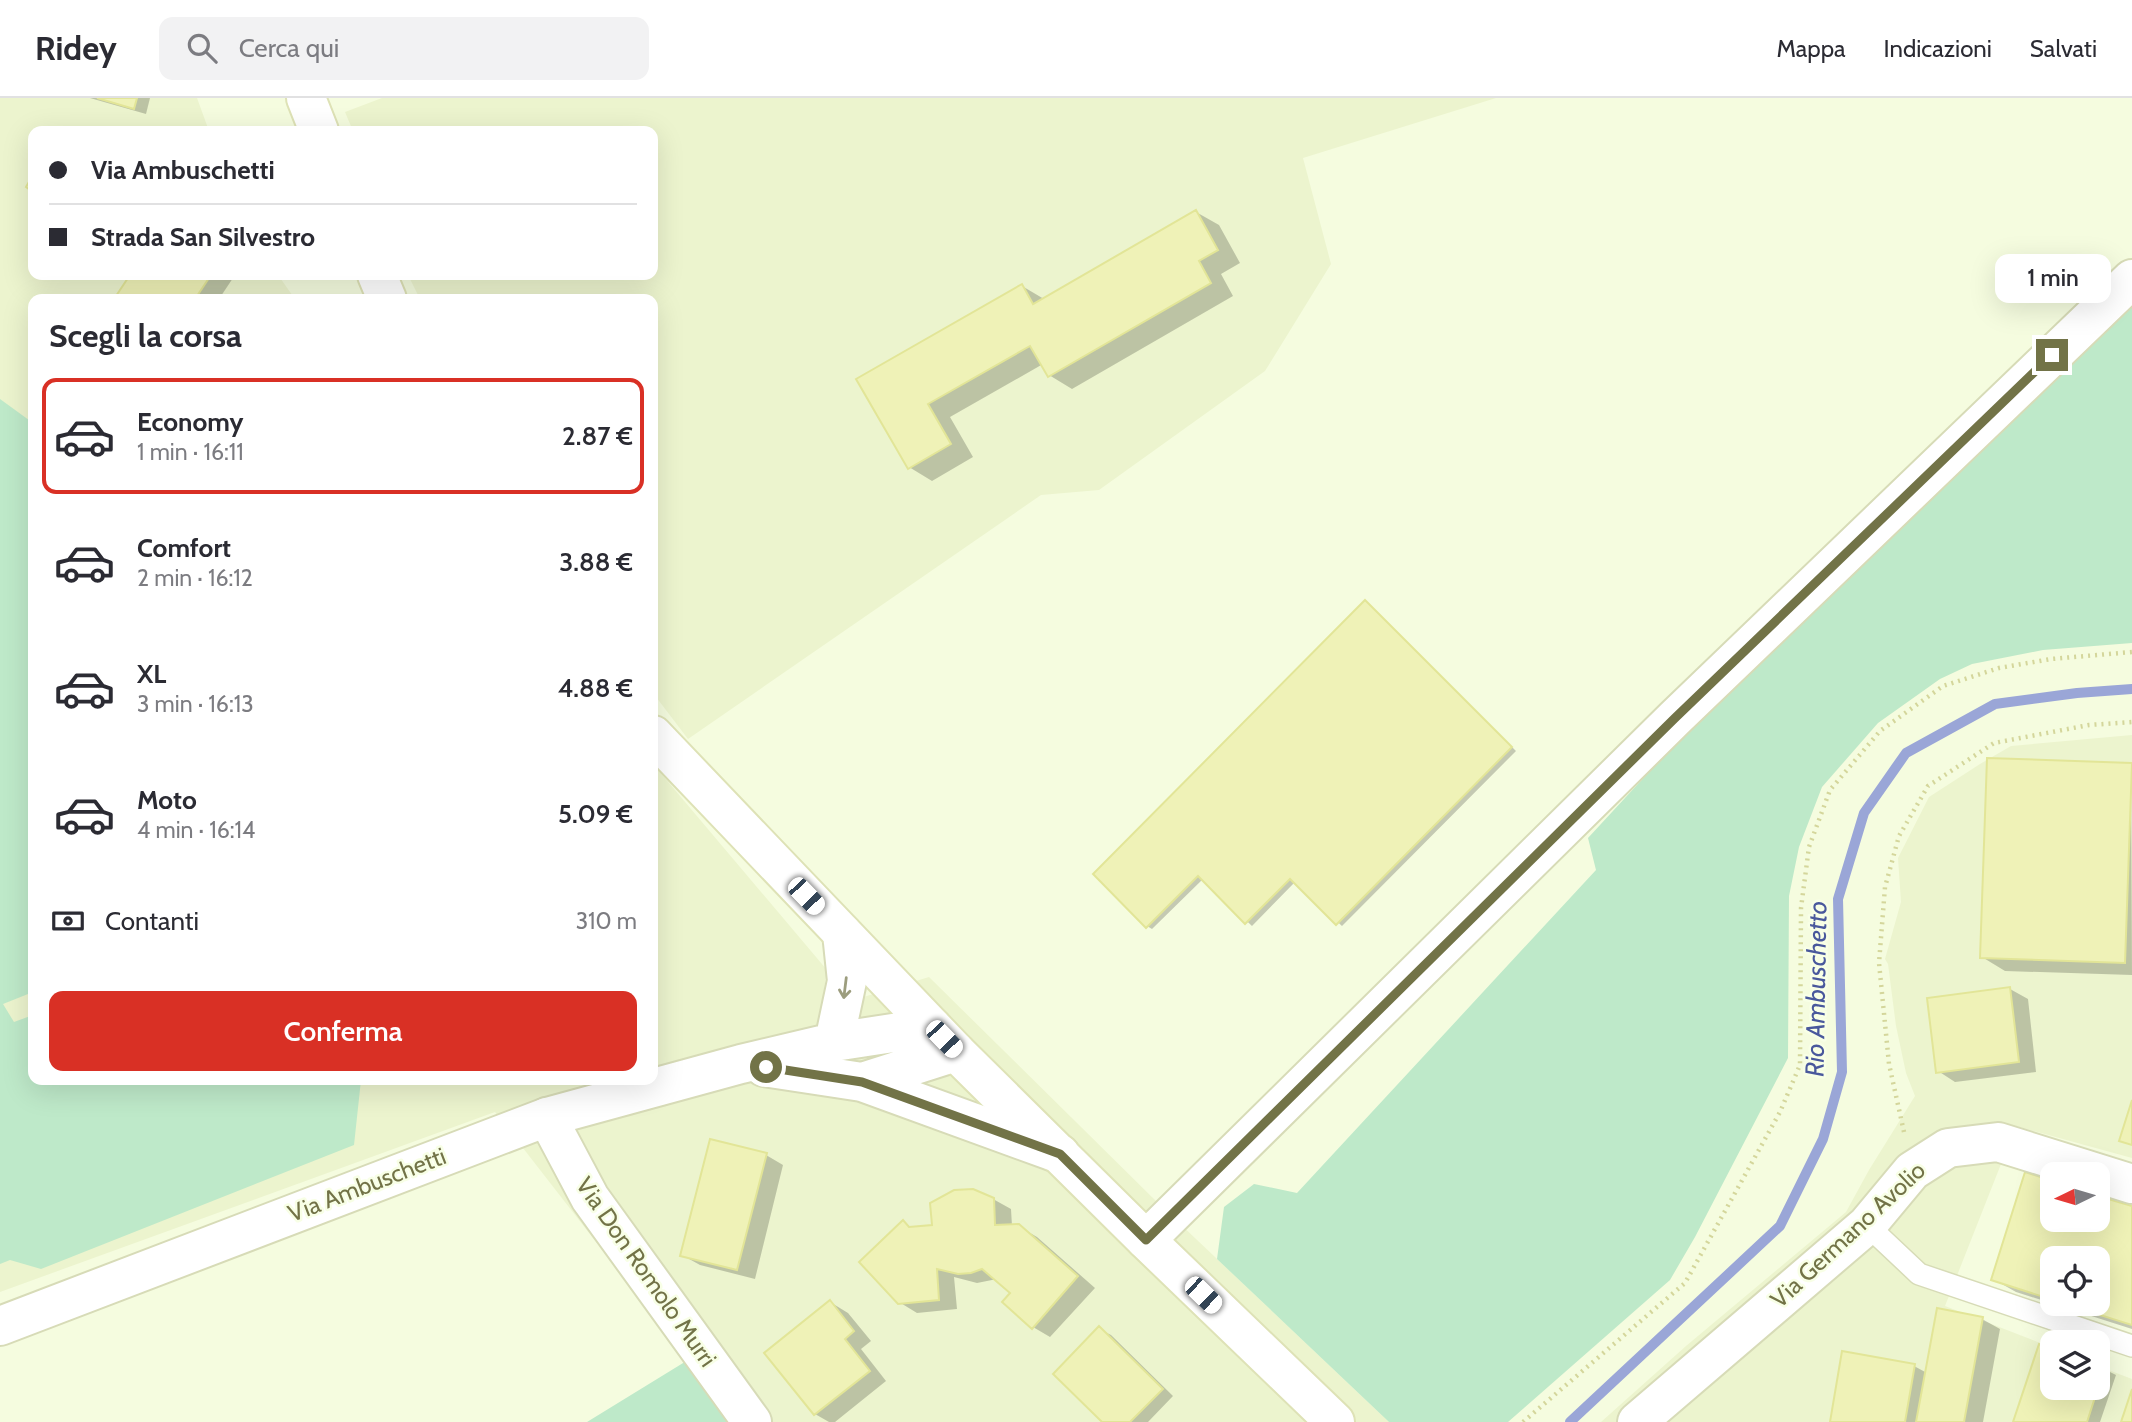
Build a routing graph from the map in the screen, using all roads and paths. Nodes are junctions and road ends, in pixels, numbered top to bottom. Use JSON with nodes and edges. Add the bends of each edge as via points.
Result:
{"nodes":[{"id":1,"x":306,"y":98,"type":"edge"},
{"id":2,"x":317,"y":126,"type":"edge"},
{"id":3,"x":2132,"y":279,"type":"edge"},
{"id":4,"x":2132,"y":652,"type":"edge"},
{"id":5,"x":2132,"y":722,"type":"edge"},
{"id":6,"x":658,"y":740,"type":"edge"},
{"id":7,"x":842,"y":933,"type":"junction"},
{"id":8,"x":944,"y":1039,"type":"junction"},
{"id":9,"x":834,"y":1042,"type":"junction"},
{"id":10,"x":741,"y":1064,"type":"junction"},
{"id":11,"x":862,"y":1082,"type":"junction"},
{"id":12,"x":547,"y":1117,"type":"junction"},
{"id":13,"x":1060,"y":1154,"type":"junction"},
{"id":14,"x":1912,"y":1171,"type":"junction"},
{"id":15,"x":2132,"y":1185,"type":"edge"},
{"id":16,"x":1867,"y":1225,"type":"junction"},
{"id":17,"x":1146,"y":1240,"type":"junction"},
{"id":18,"x":0,"y":1326,"type":"edge"},
{"id":19,"x":2132,"y":1346,"type":"edge"},
{"id":20,"x":752,"y":1422,"type":"edge"},
{"id":21,"x":1335,"y":1422,"type":"edge"},
{"id":22,"x":1523,"y":1422,"type":"edge"},
{"id":23,"x":1637,"y":1422,"type":"edge"}],
"edges":[{"from":1,"to":2,"type":"street"},
{"from":3,"to":17,"type":"street","via":[[1675,718]]},
{"from":4,"to":22,"type":"path","via":[[1999,668],[1943,686],[1880,731],[1830,790],[1809,847],[1801,908],[1800,1065],[1780,1112],[1685,1283]]},
{"from":5,"to":14,"type":"path","via":[[2089,725],[1994,743],[1928,786],[1899,836],[1885,887],[1879,963],[1889,1064]]},
{"from":6,"to":7,"type":"street"},
{"from":7,"to":8,"type":"street"},
{"from":7,"to":9,"type":"street","one_way":true,"via":[[847,981]]},
{"from":8,"to":9,"type":"street","name":"Via Ambuschetti"},
{"from":8,"to":11,"type":"street","name":"Via Ambuschetti"},
{"from":8,"to":13,"type":"street"},
{"from":9,"to":10,"type":"street","name":"Via Ambuschetti"},
{"from":10,"to":11,"type":"street","name":"Via Ambuschetti"},
{"from":10,"to":12,"type":"street","name":"Via Ambuschetti"},
{"from":11,"to":13,"type":"street","name":"Via Ambuschetti"},
{"from":12,"to":18,"type":"street","name":"Via Ambuschetti"},
{"from":12,"to":20,"type":"street","name":"Via Don Romolo Murri","via":[[590,1198]]},
{"from":13,"to":17,"type":"street"},
{"from":14,"to":15,"type":"street","name":"Via Germano Avolio","via":[[1948,1148],[1998,1142]]},
{"from":14,"to":16,"type":"street","name":"Via Germano Avolio"},
{"from":16,"to":19,"type":"lane","via":[[1919,1274]]},
{"from":16,"to":23,"type":"street","name":"Via Germano Avolio"},
{"from":17,"to":21,"type":"street"}]}
